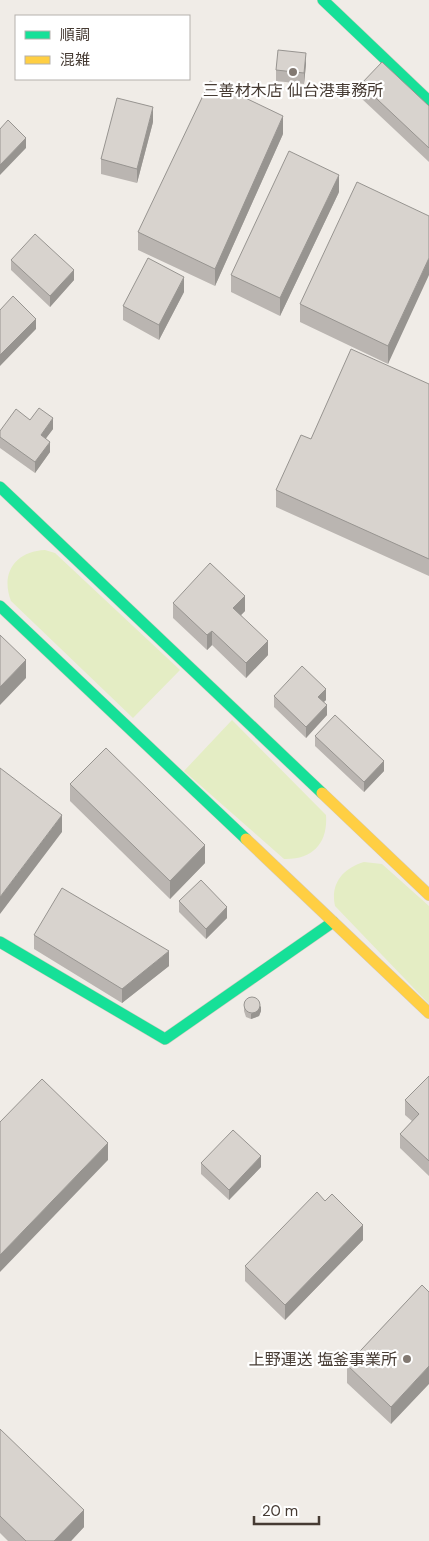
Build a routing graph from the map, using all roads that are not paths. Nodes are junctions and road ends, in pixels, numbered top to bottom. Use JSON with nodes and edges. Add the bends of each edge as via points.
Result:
{"nodes":[{"id":1,"x":324,"y":0,"type":"edge"},
{"id":2,"x":429,"y":100,"type":"edge"},
{"id":3,"x":0,"y":487,"type":"edge"},
{"id":4,"x":0,"y":606,"type":"edge"},
{"id":5,"x":429,"y":895,"type":"edge"},
{"id":6,"x":333,"y":922,"type":"junction"},
{"id":7,"x":0,"y":942,"type":"edge"},
{"id":8,"x":429,"y":1013,"type":"edge"}],
"edges":[{"from":1,"to":2,"type":"street"},
{"from":3,"to":5,"type":"street"},
{"from":4,"to":6,"type":"street"},
{"from":6,"to":7,"type":"street","via":[[164,1039]]},
{"from":6,"to":8,"type":"street"}]}
